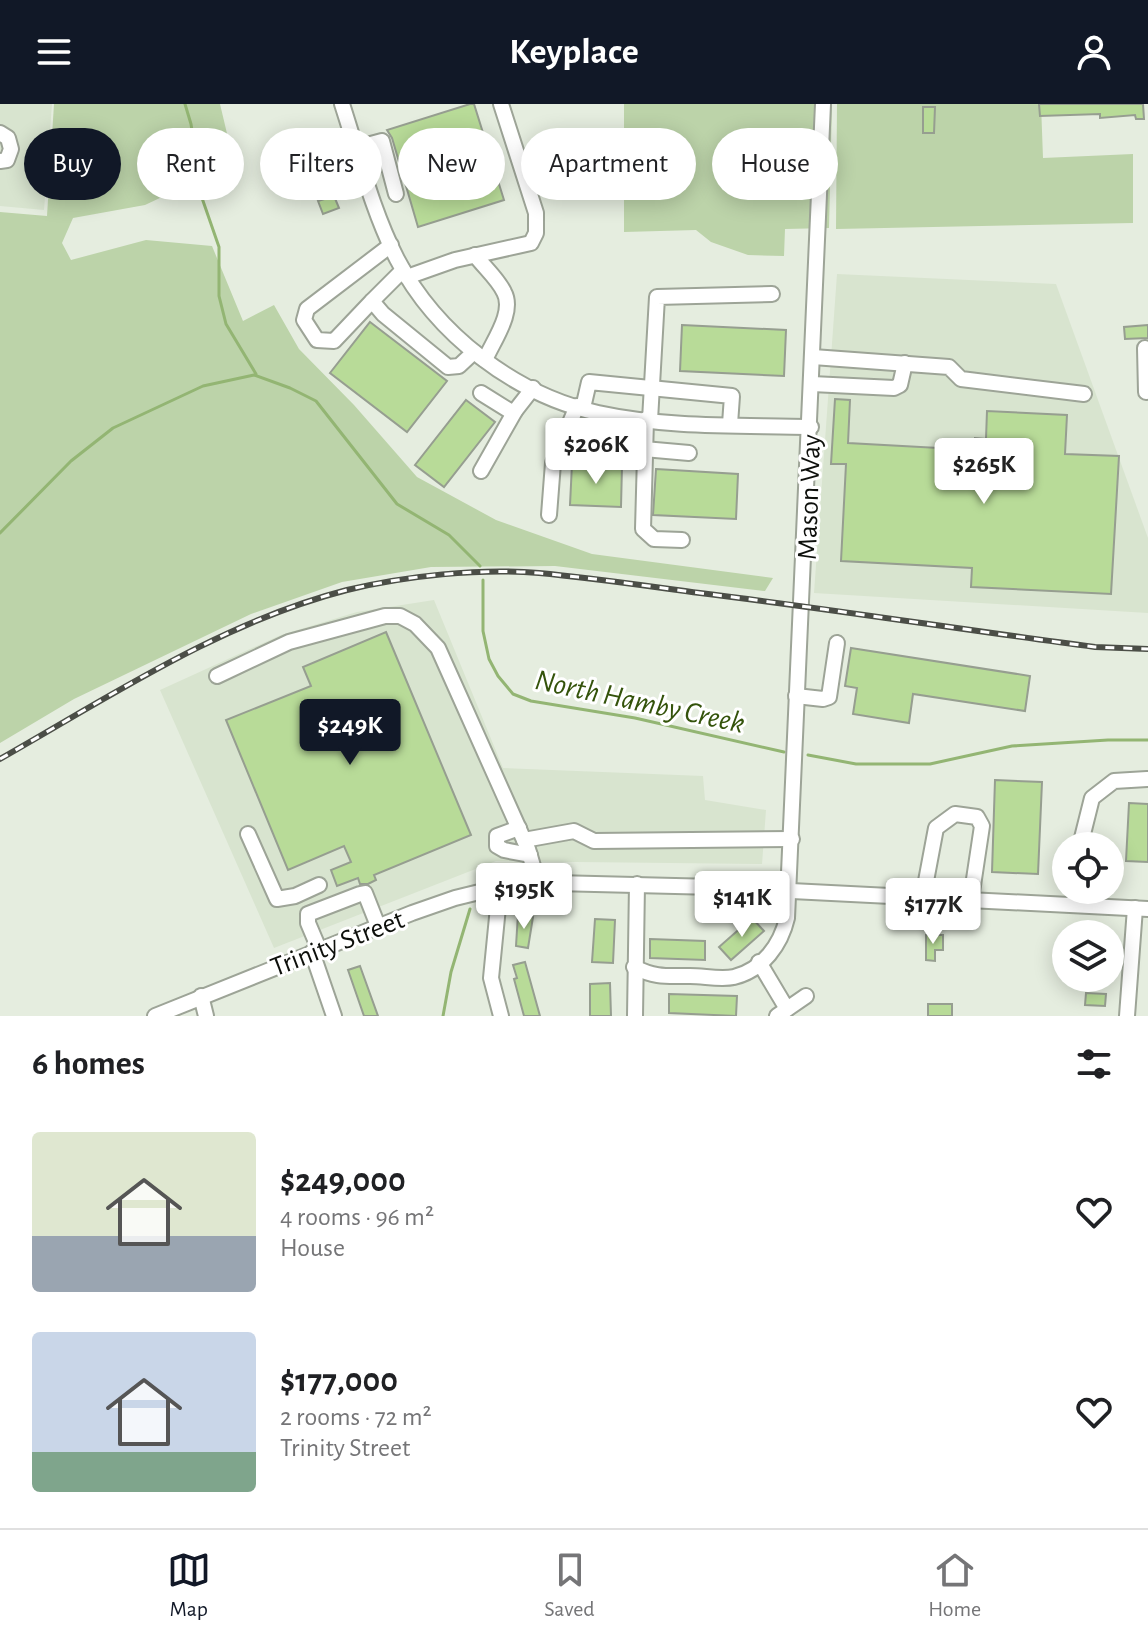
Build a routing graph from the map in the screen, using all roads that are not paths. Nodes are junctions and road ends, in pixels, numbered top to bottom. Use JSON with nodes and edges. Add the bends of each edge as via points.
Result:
{"nodes":[{"id":1,"x":342,"y":104,"type":"edge"},
{"id":2,"x":501,"y":104,"type":"edge"},
{"id":3,"x":823,"y":104,"type":"edge"},
{"id":4,"x":350,"y":128,"type":"edge"},
{"id":5,"x":0,"y":133,"type":"edge"},
{"id":6,"x":382,"y":141,"type":"edge"},
{"id":7,"x":0,"y":161,"type":"edge"},
{"id":8,"x":396,"y":194,"type":"dead end"},
{"id":9,"x":373,"y":200,"type":"edge"},
{"id":10,"x":391,"y":245,"type":"junction"},
{"id":11,"x":475,"y":255,"type":"junction"},
{"id":12,"x":405,"y":274,"type":"junction"},
{"id":13,"x":772,"y":294,"type":"dead end"},
{"id":14,"x":372,"y":301,"type":"junction"},
{"id":15,"x":1145,"y":348,"type":"dead end"},
{"id":16,"x":479,"y":356,"type":"junction"},
{"id":17,"x":813,"y":357,"type":"junction"},
{"id":18,"x":905,"y":363,"type":"junction"},
{"id":19,"x":812,"y":384,"type":"junction"},
{"id":20,"x":533,"y":388,"type":"junction"},
{"id":21,"x":652,"y":390,"type":"junction"},
{"id":22,"x":1143,"y":392,"type":"edge"},
{"id":23,"x":481,"y":393,"type":"dead end"},
{"id":24,"x":1084,"y":394,"type":"dead end"},
{"id":25,"x":580,"y":407,"type":"junction"},
{"id":26,"x":515,"y":411,"type":"junction"},
{"id":27,"x":648,"y":420,"type":"junction"},
{"id":28,"x":730,"y":424,"type":"junction"},
{"id":29,"x":811,"y":427,"type":"junction"},
{"id":30,"x":562,"y":444,"type":"junction"},
{"id":31,"x":616,"y":448,"type":"dead end"},
{"id":32,"x":644,"y":449,"type":"junction"},
{"id":33,"x":689,"y":453,"type":"dead end"},
{"id":34,"x":481,"y":471,"type":"dead end"},
{"id":35,"x":549,"y":515,"type":"dead end"},
{"id":36,"x":682,"y":540,"type":"dead end"},
{"id":37,"x":837,"y":643,"type":"dead end"},
{"id":38,"x":217,"y":676,"type":"dead end"},
{"id":39,"x":796,"y":696,"type":"junction"},
{"id":40,"x":1147,"y":779,"type":"edge"},
{"id":41,"x":1084,"y":832,"type":"edge"},
{"id":42,"x":248,"y":834,"type":"dead end"},
{"id":43,"x":522,"y":834,"type":"junction"},
{"id":44,"x":792,"y":839,"type":"junction"},
{"id":45,"x":530,"y":855,"type":"junction"},
{"id":46,"x":538,"y":883,"type":"junction"},
{"id":47,"x":637,"y":884,"type":"junction"},
{"id":48,"x":319,"y":885,"type":"dead end"},
{"id":49,"x":500,"y":887,"type":"junction"},
{"id":50,"x":788,"y":890,"type":"junction"},
{"id":51,"x":295,"y":896,"type":"junction"},
{"id":52,"x":923,"y":897,"type":"junction"},
{"id":53,"x":1052,"y":897,"type":"edge"},
{"id":54,"x":971,"y":899,"type":"junction"},
{"id":55,"x":1116,"y":904,"type":"edge"},
{"id":56,"x":1141,"y":908,"type":"edge"},
{"id":57,"x":307,"y":916,"type":"junction"},
{"id":58,"x":378,"y":926,"type":"junction"},
{"id":59,"x":316,"y":950,"type":"junction"},
{"id":60,"x":759,"y":962,"type":"junction"},
{"id":61,"x":634,"y":967,"type":"junction"},
{"id":62,"x":201,"y":996,"type":"junction"},
{"id":63,"x":806,"y":996,"type":"dead end"},
{"id":64,"x":782,"y":1012,"type":"edge"},
{"id":65,"x":155,"y":1016,"type":"edge"},
{"id":66,"x":206,"y":1016,"type":"edge"},
{"id":67,"x":334,"y":1016,"type":"edge"},
{"id":68,"x":501,"y":1016,"type":"edge"},
{"id":69,"x":635,"y":1016,"type":"edge"},
{"id":70,"x":1127,"y":1016,"type":"edge"}],
"edges":[{"from":1,"to":4,"type":"street"},
{"from":2,"to":11,"type":"street","via":[[536,213],[536,233],[531,243]]},
{"from":3,"to":17,"type":"street","name":"Mason Way"},
{"from":5,"to":7,"type":"street","via":[[11,149],[7,160]]},
{"from":6,"to":8,"type":"street"},
{"from":9,"to":10,"type":"street"},
{"from":10,"to":12,"type":"street"},
{"from":10,"to":14,"type":"street","via":[[307,309],[304,320],[317,340],[334,341]]},
{"from":11,"to":12,"type":"street"},
{"from":11,"to":16,"type":"street","via":[[507,302],[501,325]]},
{"from":12,"to":14,"type":"street"},
{"from":12,"to":16,"type":"street","via":[[430,309]]},
{"from":13,"to":21,"type":"street","via":[[657,297]]},
{"from":14,"to":16,"type":"street","via":[[448,367]]},
{"from":15,"to":22,"type":"street"},
{"from":16,"to":20,"type":"street"},
{"from":17,"to":18,"type":"street"},
{"from":17,"to":19,"type":"street","name":"Mason Way"},
{"from":18,"to":19,"type":"street","via":[[900,385],[894,388]]},
{"from":18,"to":24,"type":"street","via":[[949,367],[961,379]]},
{"from":19,"to":29,"type":"street","name":"Mason Way"},
{"from":20,"to":25,"type":"street"},
{"from":20,"to":26,"type":"street"},
{"from":21,"to":25,"type":"street","via":[[589,382]]},
{"from":21,"to":27,"type":"street"},
{"from":21,"to":28,"type":"street","via":[[732,396]]},
{"from":23,"to":26,"type":"street"},
{"from":25,"to":27,"type":"street"},
{"from":25,"to":30,"type":"street"},
{"from":26,"to":34,"type":"street"},
{"from":27,"to":28,"type":"street"},
{"from":27,"to":32,"type":"street"},
{"from":28,"to":29,"type":"street"},
{"from":29,"to":39,"type":"street","name":"Mason Way"},
{"from":30,"to":31,"type":"street"},
{"from":30,"to":35,"type":"street","via":[[553,463]]},
{"from":32,"to":33,"type":"street"},
{"from":32,"to":36,"type":"street","via":[[643,529],[654,539]]},
{"from":37,"to":39,"type":"street","via":[[829,697]]},
{"from":38,"to":43,"type":"street","via":[[289,642],[344,625],[400,616],[438,648]]},
{"from":39,"to":44,"type":"street","name":"Mason Way"},
{"from":40,"to":41,"type":"street","via":[[1114,781],[1092,798]]},
{"from":42,"to":51,"type":"street","via":[[274,897],[280,901]]},
{"from":43,"to":44,"type":"street","via":[[574,831],[594,841]]},
{"from":43,"to":45,"type":"street"},
{"from":43,"to":45,"type":"street","via":[[497,836],[497,846]]},
{"from":44,"to":50,"type":"street","name":"Mason Way"},
{"from":45,"to":46,"type":"street"},
{"from":46,"to":47,"type":"street","name":"Trinity Street"},
{"from":46,"to":49,"type":"street","name":"Trinity Street"},
{"from":47,"to":50,"type":"street","name":"Trinity Street"},
{"from":47,"to":61,"type":"street"},
{"from":48,"to":51,"type":"street"},
{"from":49,"to":58,"type":"street","name":"Trinity Street"},
{"from":49,"to":68,"type":"street","via":[[491,978]]},
{"from":50,"to":52,"type":"street","name":"Trinity Street"},
{"from":50,"to":60,"type":"street","name":"Mason Way","via":[[782,940]]},
{"from":51,"to":57,"type":"street"},
{"from":52,"to":54,"type":"street","name":"Trinity Street"},
{"from":52,"to":54,"type":"street","via":[[936,828],[955,814],[977,817],[982,826]]},
{"from":53,"to":54,"type":"street","name":"Trinity Street"},
{"from":55,"to":56,"type":"street","name":"Trinity Street"},
{"from":56,"to":70,"type":"street"},
{"from":57,"to":58,"type":"street","via":[[365,893]]},
{"from":57,"to":59,"type":"street"},
{"from":58,"to":59,"type":"street","name":"Trinity Street"},
{"from":59,"to":62,"type":"street","name":"Trinity Street"},
{"from":59,"to":67,"type":"street"},
{"from":60,"to":61,"type":"street","via":[[733,977],[651,976]]},
{"from":60,"to":64,"type":"street"},
{"from":61,"to":69,"type":"street"},
{"from":62,"to":65,"type":"street","name":"Trinity Street"},
{"from":62,"to":66,"type":"street"},
{"from":63,"to":64,"type":"street"}]}
